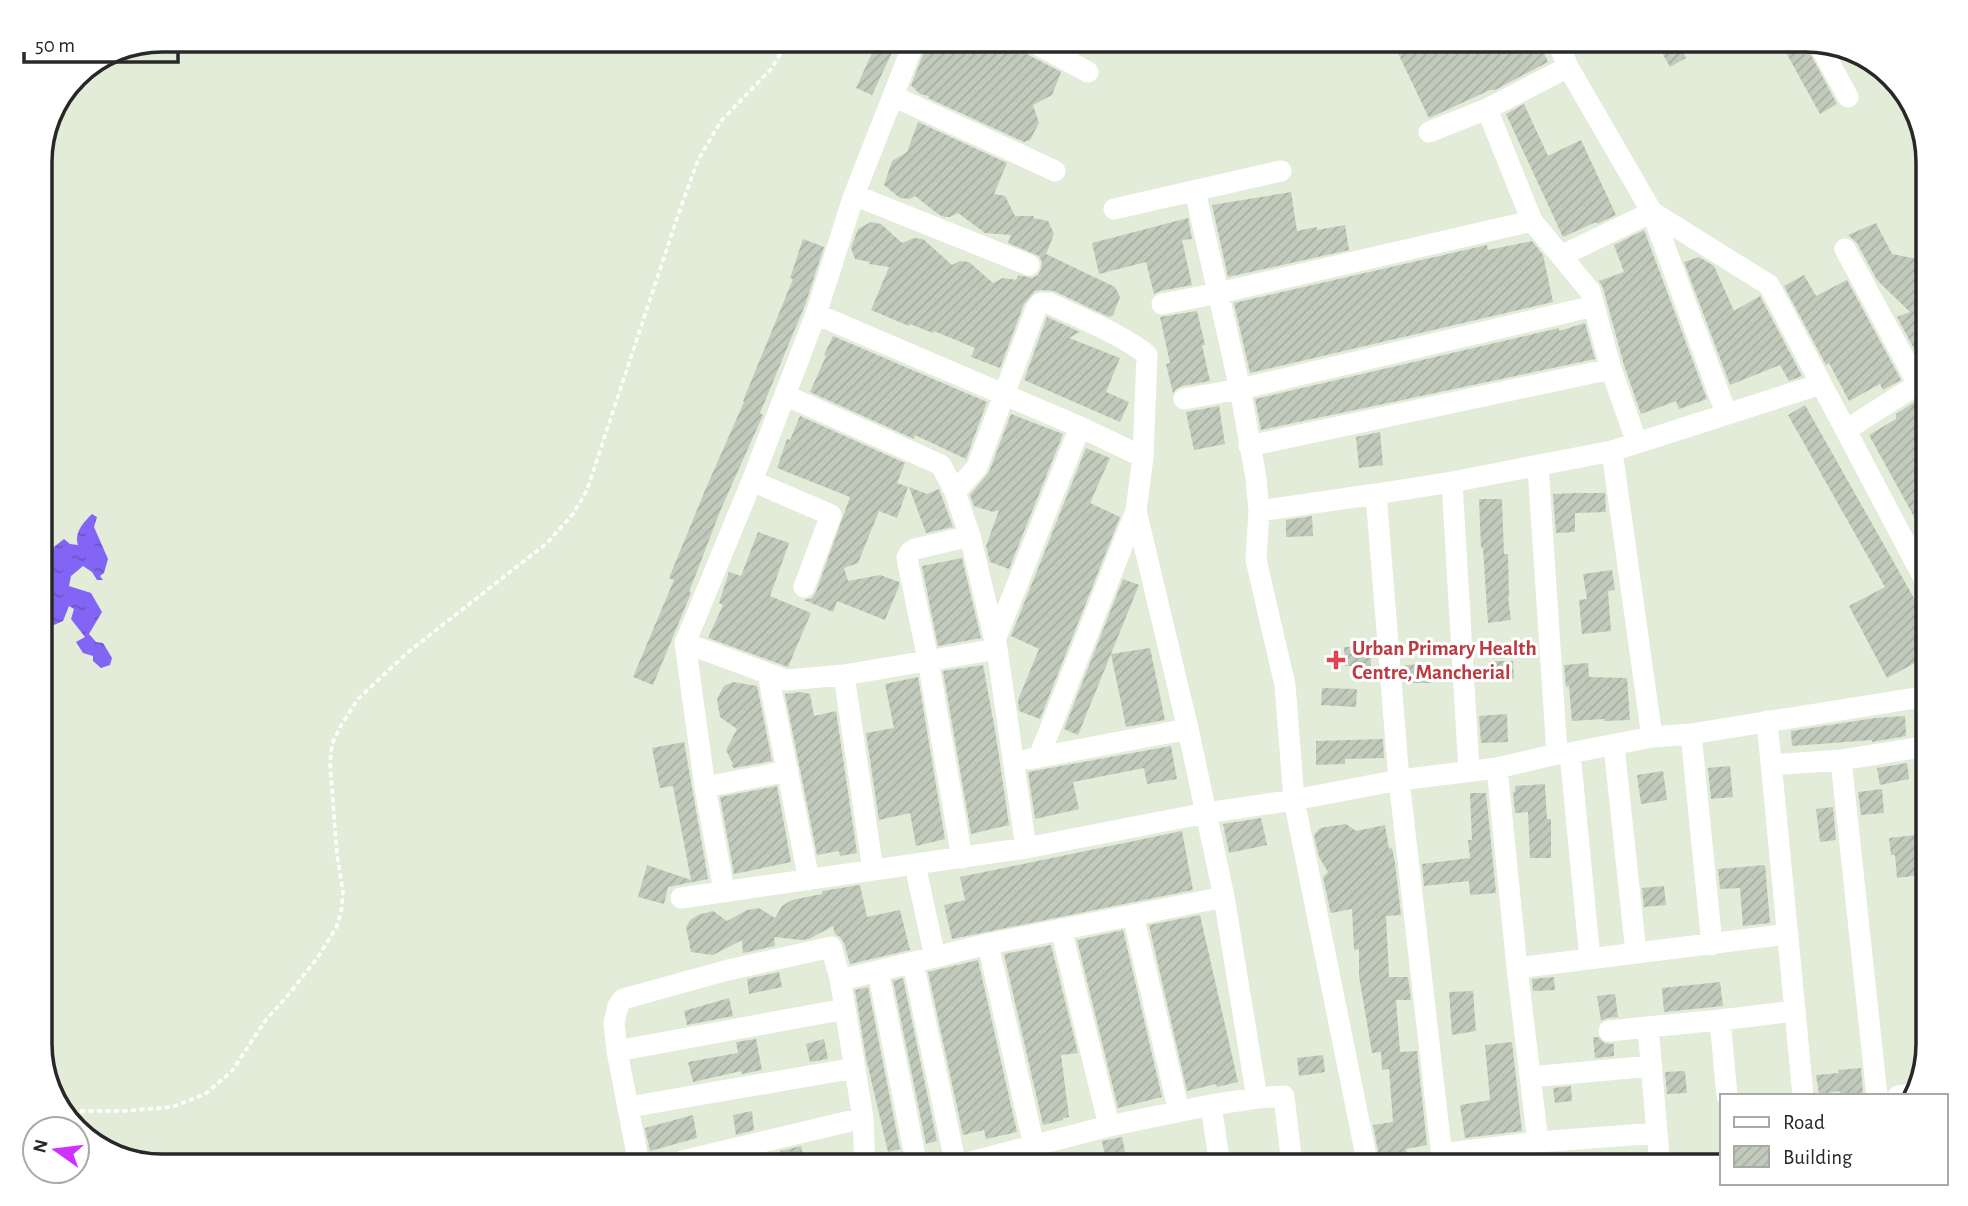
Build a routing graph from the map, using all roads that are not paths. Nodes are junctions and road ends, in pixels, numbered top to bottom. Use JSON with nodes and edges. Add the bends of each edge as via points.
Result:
{"nodes":[{"id":1,"x":910,"y":52,"type":"edge"},
{"id":2,"x":1051,"y":52,"type":"edge"},
{"id":3,"x":1562,"y":52,"type":"edge"},
{"id":4,"x":1824,"y":54,"type":"edge"},
{"id":5,"x":1568,"y":67,"type":"junction"},
{"id":6,"x":1088,"y":72,"type":"dead end"},
{"id":7,"x":893,"y":96,"type":"junction"},
{"id":8,"x":1848,"y":97,"type":"dead end"},
{"id":9,"x":1487,"y":109,"type":"junction"},
{"id":10,"x":1430,"y":132,"type":"dead end"},
{"id":11,"x":1055,"y":171,"type":"dead end"},
{"id":12,"x":1281,"y":171,"type":"dead end"},
{"id":13,"x":1195,"y":191,"type":"junction"},
{"id":14,"x":854,"y":195,"type":"junction"},
{"id":15,"x":1114,"y":209,"type":"dead end"},
{"id":16,"x":1652,"y":212,"type":"junction"},
{"id":17,"x":1532,"y":220,"type":"junction"},
{"id":18,"x":1845,"y":249,"type":"dead end"},
{"id":19,"x":1561,"y":256,"type":"junction"},
{"id":20,"x":1029,"y":265,"type":"dead end"},
{"id":21,"x":1219,"y":293,"type":"junction"},
{"id":22,"x":1162,"y":304,"type":"dead end"},
{"id":23,"x":1594,"y":306,"type":"junction"},
{"id":24,"x":816,"y":314,"type":"junction"},
{"id":25,"x":1611,"y":369,"type":"junction"},
{"id":26,"x":1915,"y":378,"type":"edge"},
{"id":27,"x":1821,"y":384,"type":"junction"},
{"id":28,"x":1240,"y":389,"type":"junction"},
{"id":29,"x":1003,"y":394,"type":"junction"},
{"id":30,"x":785,"y":396,"type":"junction"},
{"id":31,"x":1915,"y":397,"type":"edge"},
{"id":32,"x":1184,"y":399,"type":"dead end"},
{"id":33,"x":1726,"y":413,"type":"junction"},
{"id":34,"x":1080,"y":427,"type":"junction"},
{"id":35,"x":1846,"y":430,"type":"junction"},
{"id":36,"x":1637,"y":443,"type":"junction"},
{"id":37,"x":1249,"y":446,"type":"junction"},
{"id":38,"x":1612,"y":451,"type":"junction"},
{"id":39,"x":1143,"y":457,"type":"junction"},
{"id":40,"x":1538,"y":466,"type":"junction"},
{"id":41,"x":752,"y":481,"type":"junction"},
{"id":42,"x":1452,"y":482,"type":"junction"},
{"id":43,"x":955,"y":492,"type":"junction"},
{"id":44,"x":1376,"y":494,"type":"junction"},
{"id":45,"x":1136,"y":511,"type":"junction"},
{"id":46,"x":1259,"y":511,"type":"junction"},
{"id":47,"x":970,"y":536,"type":"junction"},
{"id":48,"x":1915,"y":561,"type":"edge"},
{"id":49,"x":804,"y":587,"type":"dead end"},
{"id":50,"x":685,"y":643,"type":"junction"},
{"id":51,"x":996,"y":644,"type":"junction"},
{"id":52,"x":928,"y":660,"type":"junction"},
{"id":53,"x":768,"y":674,"type":"junction"},
{"id":54,"x":844,"y":675,"type":"junction"},
{"id":55,"x":1915,"y":698,"type":"edge"},
{"id":56,"x":1767,"y":721,"type":"junction"},
{"id":57,"x":1188,"y":729,"type":"junction"},
{"id":58,"x":1690,"y":734,"type":"junction"},
{"id":59,"x":1652,"y":737,"type":"junction"},
{"id":60,"x":1614,"y":746,"type":"junction"},
{"id":61,"x":1915,"y":748,"type":"edge"},
{"id":62,"x":1564,"y":754,"type":"junction"},
{"id":63,"x":1039,"y":757,"type":"junction"},
{"id":64,"x":1841,"y":760,"type":"junction"},
{"id":65,"x":1014,"y":762,"type":"junction"},
{"id":66,"x":1772,"y":765,"type":"junction"},
{"id":67,"x":1497,"y":768,"type":"junction"},
{"id":68,"x":788,"y":771,"type":"junction"},
{"id":69,"x":1469,"y":771,"type":"junction"},
{"id":70,"x":1399,"y":780,"type":"junction"},
{"id":71,"x":705,"y":788,"type":"junction"},
{"id":72,"x":1294,"y":800,"type":"junction"},
{"id":73,"x":1206,"y":813,"type":"junction"},
{"id":74,"x":1027,"y":848,"type":"junction"},
{"id":75,"x":962,"y":858,"type":"junction"},
{"id":76,"x":915,"y":865,"type":"junction"},
{"id":77,"x":873,"y":870,"type":"junction"},
{"id":78,"x":809,"y":880,"type":"junction"},
{"id":79,"x":724,"y":891,"type":"junction"},
{"id":80,"x":1224,"y":897,"type":"junction"},
{"id":81,"x":681,"y":898,"type":"dead end"},
{"id":82,"x":1133,"y":915,"type":"junction"},
{"id":83,"x":1061,"y":929,"type":"junction"},
{"id":84,"x":1788,"y":934,"type":"junction"},
{"id":85,"x":988,"y":944,"type":"junction"},
{"id":86,"x":1712,"y":945,"type":"junction"},
{"id":87,"x":1636,"y":953,"type":"junction"},
{"id":88,"x":935,"y":957,"type":"junction"},
{"id":89,"x":1590,"y":959,"type":"junction"},
{"id":90,"x":913,"y":963,"type":"junction"},
{"id":91,"x":1517,"y":968,"type":"junction"},
{"id":92,"x":878,"y":971,"type":"junction"},
{"id":93,"x":840,"y":978,"type":"junction"},
{"id":94,"x":845,"y":1009,"type":"junction"},
{"id":95,"x":1795,"y":1011,"type":"junction"},
{"id":96,"x":1720,"y":1020,"type":"junction"},
{"id":97,"x":1648,"y":1027,"type":"junction"},
{"id":98,"x":1609,"y":1031,"type":"dead end"},
{"id":99,"x":617,"y":1051,"type":"junction"},
{"id":100,"x":1652,"y":1066,"type":"junction"},
{"id":101,"x":855,"y":1068,"type":"junction"},
{"id":102,"x":1530,"y":1077,"type":"junction"},
{"id":103,"x":1727,"y":1094,"type":"edge"},
{"id":104,"x":1803,"y":1094,"type":"edge"},
{"id":105,"x":1877,"y":1094,"type":"edge"},
{"id":106,"x":1257,"y":1098,"type":"junction"},
{"id":107,"x":1211,"y":1105,"type":"junction"},
{"id":108,"x":629,"y":1107,"type":"junction"},
{"id":109,"x":1179,"y":1112,"type":"junction"},
{"id":110,"x":863,"y":1118,"type":"junction"},
{"id":111,"x":1109,"y":1126,"type":"junction"},
{"id":112,"x":1657,"y":1133,"type":"junction"},
{"id":113,"x":1538,"y":1142,"type":"junction"},
{"id":114,"x":1034,"y":1146,"type":"junction"},
{"id":115,"x":637,"y":1154,"type":"dead end"},
{"id":116,"x":711,"y":1154,"type":"edge"},
{"id":117,"x":864,"y":1154,"type":"edge"},
{"id":118,"x":914,"y":1154,"type":"edge"},
{"id":119,"x":953,"y":1154,"type":"edge"},
{"id":120,"x":1016,"y":1154,"type":"edge"},
{"id":121,"x":1218,"y":1154,"type":"edge"},
{"id":122,"x":1291,"y":1154,"type":"edge"},
{"id":123,"x":1366,"y":1154,"type":"edge"},
{"id":124,"x":1441,"y":1154,"type":"edge"},
{"id":125,"x":1474,"y":1154,"type":"edge"},
{"id":126,"x":1659,"y":1154,"type":"edge"}],
"edges":[{"from":1,"to":7,"type":"street"},
{"from":2,"to":6,"type":"street"},
{"from":3,"to":5,"type":"street"},
{"from":4,"to":8,"type":"street"},
{"from":5,"to":9,"type":"street"},
{"from":5,"to":16,"type":"street"},
{"from":7,"to":11,"type":"street"},
{"from":7,"to":14,"type":"street"},
{"from":9,"to":10,"type":"street"},
{"from":9,"to":17,"type":"street"},
{"from":12,"to":13,"type":"street"},
{"from":13,"to":15,"type":"street"},
{"from":13,"to":21,"type":"street"},
{"from":14,"to":20,"type":"street"},
{"from":14,"to":24,"type":"street"},
{"from":16,"to":19,"type":"street"},
{"from":16,"to":27,"type":"street","via":[[1769,285]]},
{"from":16,"to":33,"type":"street"},
{"from":17,"to":19,"type":"street"},
{"from":17,"to":21,"type":"street"},
{"from":18,"to":26,"type":"street"},
{"from":19,"to":23,"type":"street","via":[[1590,291]]},
{"from":21,"to":22,"type":"street"},
{"from":21,"to":28,"type":"street"},
{"from":23,"to":25,"type":"street"},
{"from":23,"to":28,"type":"street"},
{"from":24,"to":29,"type":"street"},
{"from":24,"to":30,"type":"street"},
{"from":25,"to":36,"type":"street"},
{"from":25,"to":37,"type":"street"},
{"from":27,"to":33,"type":"street"},
{"from":27,"to":35,"type":"street"},
{"from":28,"to":32,"type":"street"},
{"from":28,"to":37,"type":"street"},
{"from":29,"to":34,"type":"street"},
{"from":29,"to":39,"type":"street","via":[[1036,309],[1049,303],[1147,355]]},
{"from":29,"to":43,"type":"street","via":[[977,467]]},
{"from":30,"to":41,"type":"street"},
{"from":30,"to":43,"type":"street","via":[[941,465]]},
{"from":31,"to":35,"type":"street"},
{"from":33,"to":36,"type":"street"},
{"from":34,"to":39,"type":"street"},
{"from":34,"to":51,"type":"street"},
{"from":35,"to":48,"type":"street"},
{"from":36,"to":38,"type":"street"},
{"from":37,"to":46,"type":"street"},
{"from":38,"to":40,"type":"street"},
{"from":38,"to":59,"type":"street"},
{"from":39,"to":45,"type":"street"},
{"from":40,"to":42,"type":"street"},
{"from":40,"to":62,"type":"street"},
{"from":41,"to":49,"type":"street","via":[[831,515]]},
{"from":41,"to":50,"type":"street"},
{"from":42,"to":44,"type":"street"},
{"from":42,"to":69,"type":"street"},
{"from":43,"to":47,"type":"street"},
{"from":44,"to":46,"type":"street"},
{"from":44,"to":70,"type":"street"},
{"from":45,"to":57,"type":"street"},
{"from":45,"to":63,"type":"street"},
{"from":46,"to":72,"type":"street","via":[[1256,560],[1285,685]]},
{"from":47,"to":51,"type":"street"},
{"from":47,"to":52,"type":"street","via":[[915,549],[907,558]]},
{"from":50,"to":53,"type":"street"},
{"from":50,"to":71,"type":"street"},
{"from":51,"to":52,"type":"street"},
{"from":51,"to":65,"type":"street"},
{"from":52,"to":54,"type":"street"},
{"from":52,"to":75,"type":"street"},
{"from":53,"to":54,"type":"street","via":[[786,680]]},
{"from":53,"to":68,"type":"street"},
{"from":54,"to":77,"type":"street"},
{"from":55,"to":56,"type":"street"},
{"from":56,"to":58,"type":"street"},
{"from":56,"to":66,"type":"street"},
{"from":57,"to":63,"type":"street"},
{"from":57,"to":73,"type":"street"},
{"from":58,"to":59,"type":"street"},
{"from":58,"to":86,"type":"street"},
{"from":59,"to":60,"type":"street"},
{"from":60,"to":62,"type":"street"},
{"from":60,"to":87,"type":"street"},
{"from":61,"to":64,"type":"street"},
{"from":62,"to":67,"type":"street"},
{"from":62,"to":89,"type":"street"},
{"from":63,"to":65,"type":"street"},
{"from":64,"to":66,"type":"street"},
{"from":64,"to":105,"type":"street"},
{"from":65,"to":74,"type":"street"},
{"from":66,"to":84,"type":"street"},
{"from":67,"to":69,"type":"street"},
{"from":67,"to":91,"type":"street"},
{"from":68,"to":71,"type":"street"},
{"from":68,"to":78,"type":"street"},
{"from":69,"to":70,"type":"street"},
{"from":70,"to":72,"type":"street"},
{"from":70,"to":124,"type":"street"},
{"from":71,"to":79,"type":"street"},
{"from":72,"to":73,"type":"street"},
{"from":72,"to":123,"type":"street"},
{"from":73,"to":74,"type":"street"},
{"from":73,"to":80,"type":"street"},
{"from":74,"to":75,"type":"street"},
{"from":75,"to":76,"type":"street"},
{"from":76,"to":77,"type":"street"},
{"from":76,"to":88,"type":"street"},
{"from":77,"to":78,"type":"street"},
{"from":78,"to":79,"type":"street"},
{"from":79,"to":81,"type":"street"},
{"from":80,"to":82,"type":"street"},
{"from":80,"to":106,"type":"street"},
{"from":82,"to":83,"type":"street"},
{"from":82,"to":109,"type":"street"},
{"from":83,"to":85,"type":"street"},
{"from":83,"to":111,"type":"street"},
{"from":84,"to":86,"type":"street"},
{"from":84,"to":95,"type":"street"},
{"from":85,"to":88,"type":"street"},
{"from":85,"to":114,"type":"street"},
{"from":86,"to":87,"type":"street"},
{"from":87,"to":89,"type":"street"},
{"from":88,"to":90,"type":"street"},
{"from":89,"to":91,"type":"street"},
{"from":90,"to":92,"type":"street"},
{"from":90,"to":119,"type":"street"},
{"from":91,"to":102,"type":"street"},
{"from":92,"to":93,"type":"street"},
{"from":92,"to":118,"type":"street"},
{"from":93,"to":94,"type":"street"},
{"from":93,"to":99,"type":"street","via":[[831,947],[623,999],[615,1014]]},
{"from":94,"to":99,"type":"street"},
{"from":94,"to":101,"type":"street"},
{"from":95,"to":96,"type":"street"},
{"from":95,"to":104,"type":"street"},
{"from":96,"to":97,"type":"street"},
{"from":96,"to":103,"type":"street"},
{"from":97,"to":98,"type":"street"},
{"from":97,"to":100,"type":"street"},
{"from":99,"to":108,"type":"street"},
{"from":100,"to":102,"type":"street"},
{"from":100,"to":112,"type":"street"},
{"from":101,"to":108,"type":"street"},
{"from":101,"to":110,"type":"street"},
{"from":102,"to":113,"type":"street"},
{"from":106,"to":107,"type":"street"},
{"from":106,"to":122,"type":"street","via":[[1284,1096]]},
{"from":107,"to":109,"type":"street"},
{"from":107,"to":121,"type":"street"},
{"from":108,"to":115,"type":"street"},
{"from":109,"to":111,"type":"street"},
{"from":110,"to":116,"type":"street"},
{"from":110,"to":117,"type":"street"},
{"from":111,"to":114,"type":"street"},
{"from":112,"to":113,"type":"street"},
{"from":112,"to":126,"type":"street"},
{"from":113,"to":125,"type":"street"},
{"from":114,"to":120,"type":"street"}]}
